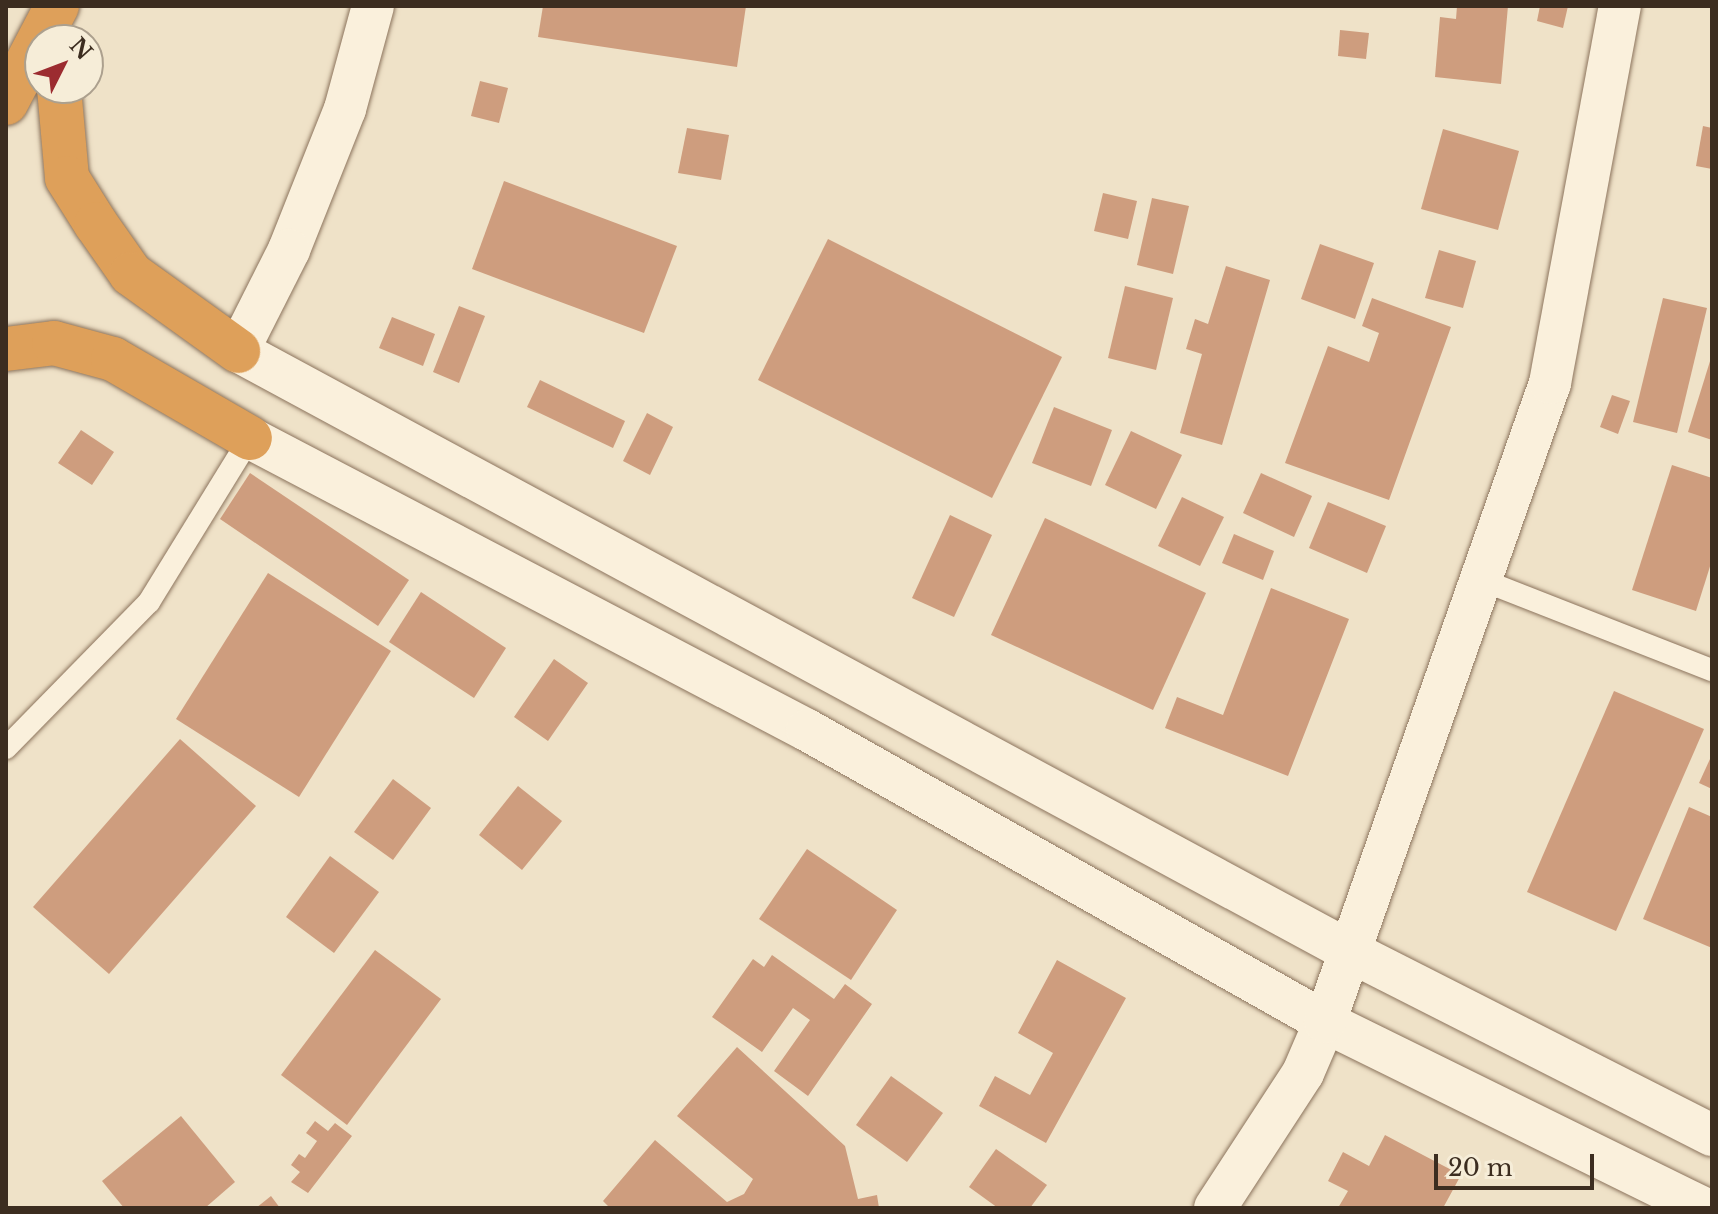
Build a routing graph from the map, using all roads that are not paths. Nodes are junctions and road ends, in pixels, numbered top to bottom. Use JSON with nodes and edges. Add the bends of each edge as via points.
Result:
{"nodes":[{"id":1,"x":373,"y":6,"type":"edge"},
{"id":2,"x":1620,"y":6,"type":"edge"},
{"id":3,"x":24,"y":71,"type":"edge"},
{"id":4,"x":6,"y":103,"type":"edge"},
{"id":5,"x":60,"y":104,"type":"edge"},
{"id":6,"x":6,"y":349,"type":"edge"},
{"id":7,"x":238,"y":351,"type":"junction"},
{"id":8,"x":250,"y":438,"type":"junction"},
{"id":9,"x":1482,"y":580,"type":"junction"},
{"id":10,"x":1712,"y":670,"type":"edge"},
{"id":11,"x":6,"y":748,"type":"edge"},
{"id":12,"x":1353,"y":953,"type":"junction"},
{"id":13,"x":1325,"y":1022,"type":"junction"},
{"id":14,"x":1712,"y":1135,"type":"edge"},
{"id":15,"x":1215,"y":1208,"type":"edge"},
{"id":16,"x":1703,"y":1208,"type":"edge"}],
"edges":[{"from":1,"to":7,"type":"street","via":[[345,109],[289,250]]},
{"from":2,"to":9,"type":"street","via":[[1550,383]]},
{"from":3,"to":4,"type":"highway"},
{"from":5,"to":7,"type":"highway","via":[[67,178],[131,274]]},
{"from":6,"to":8,"type":"highway","via":[[54,343],[113,359]]},
{"from":7,"to":12,"type":"street"},
{"from":8,"to":11,"type":"lane","via":[[149,602]]},
{"from":8,"to":13,"type":"street","via":[[807,730]]},
{"from":9,"to":10,"type":"lane"},
{"from":9,"to":12,"type":"street"},
{"from":12,"to":13,"type":"street"},
{"from":12,"to":14,"type":"street"},
{"from":13,"to":15,"type":"street","via":[[1303,1073]]},
{"from":13,"to":16,"type":"street"}]}
